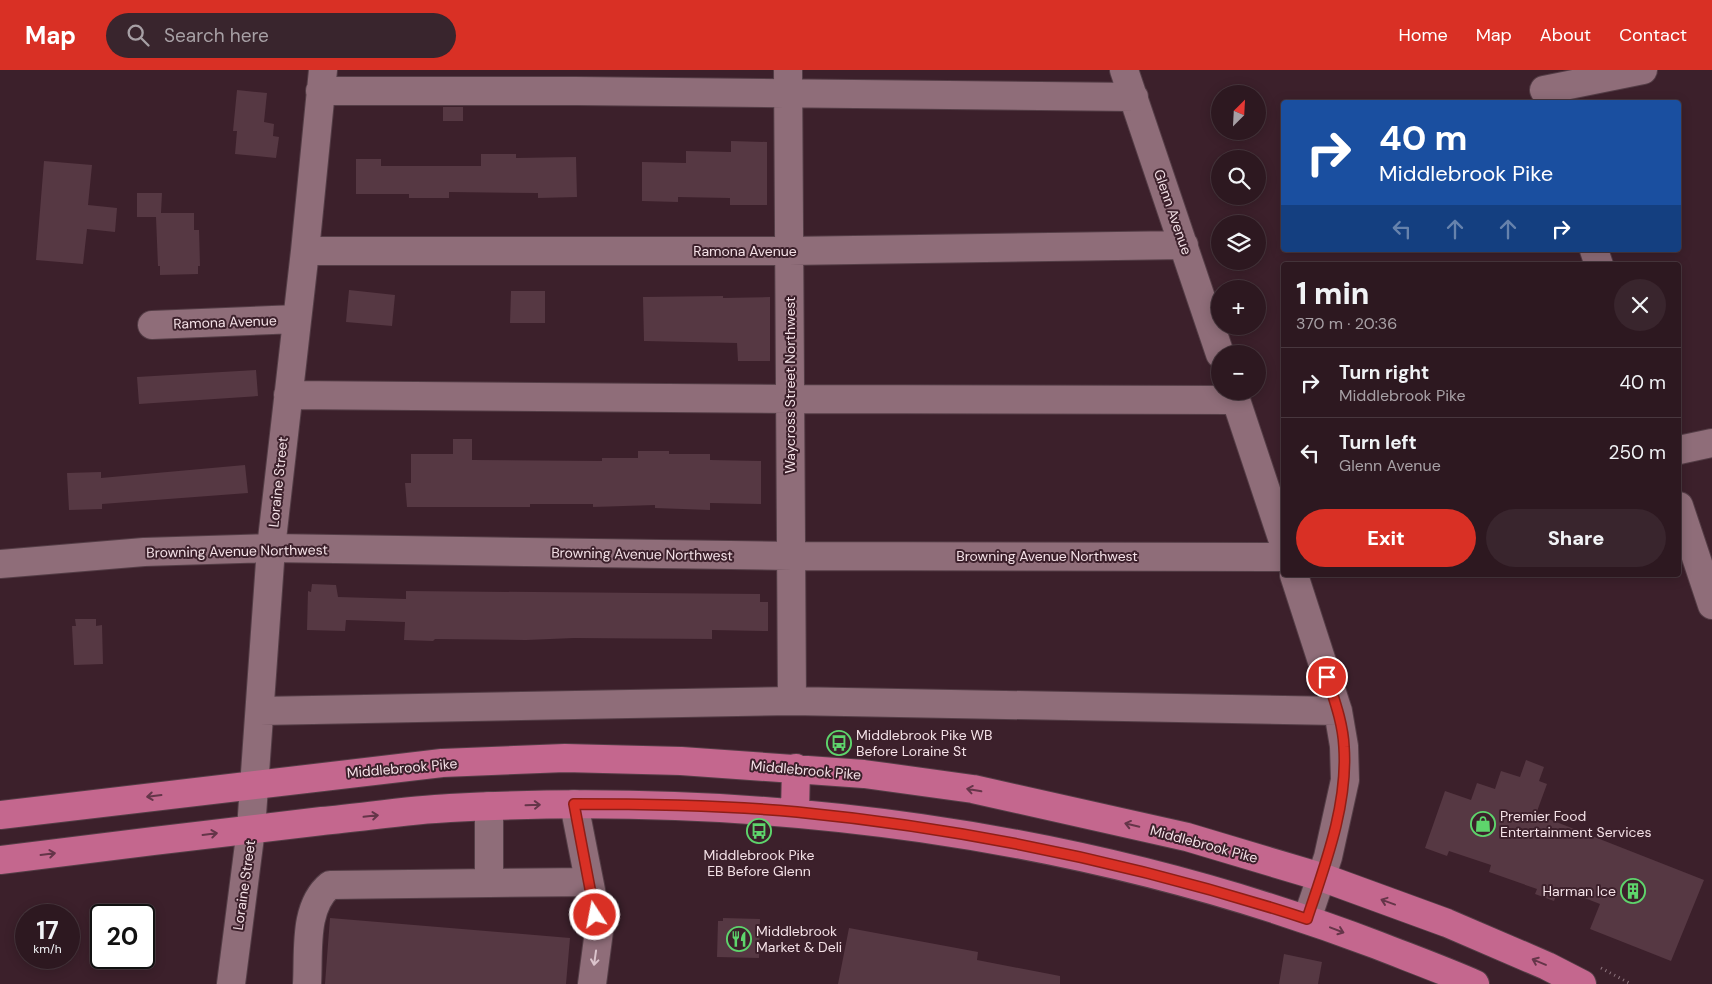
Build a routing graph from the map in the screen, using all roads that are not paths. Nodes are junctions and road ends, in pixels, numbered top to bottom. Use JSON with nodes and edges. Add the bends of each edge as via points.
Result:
{"nodes":[{"id":1,"x":1124,"y":70,"type":"edge"},
{"id":2,"x":1643,"y":70,"type":"edge"},
{"id":3,"x":321,"y":80,"type":"edge"},
{"id":4,"x":788,"y":82,"type":"edge"},
{"id":5,"x":1543,"y":87,"type":"edge"},
{"id":6,"x":1134,"y":98,"type":"junction"},
{"id":7,"x":1184,"y":245,"type":"junction"},
{"id":8,"x":305,"y":250,"type":"junction"},
{"id":9,"x":789,"y":252,"type":"junction"},
{"id":10,"x":297,"y":319,"type":"junction"},
{"id":11,"x":152,"y":325,"type":"dead end"},
{"id":12,"x":1217,"y":345,"type":"edge"},
{"id":13,"x":288,"y":395,"type":"junction"},
{"id":14,"x":1211,"y":395,"type":"edge"},
{"id":15,"x":791,"y":399,"type":"junction"},
{"id":16,"x":1236,"y":400,"type":"edge"},
{"id":17,"x":1712,"y":443,"type":"edge"},
{"id":18,"x":1681,"y":450,"type":"edge"},
{"id":19,"x":1274,"y":478,"type":"edge"},
{"id":20,"x":1681,"y":512,"type":"edge"},
{"id":21,"x":1281,"y":524,"type":"edge"},
{"id":22,"x":271,"y":548,"type":"junction"},
{"id":23,"x":792,"y":556,"type":"junction"},
{"id":24,"x":1281,"y":556,"type":"edge"},
{"id":25,"x":0,"y":564,"type":"edge"},
{"id":26,"x":1295,"y":577,"type":"edge"},
{"id":27,"x":1712,"y":605,"type":"edge"},
{"id":28,"x":792,"y":701,"type":"junction"},
{"id":29,"x":1338,"y":710,"type":"junction"},
{"id":30,"x":260,"y":711,"type":"junction"},
{"id":31,"x":796,"y":768,"type":"junction"},
{"id":32,"x":254,"y":783,"type":"junction"},
{"id":33,"x":574,"y":804,"type":"junction"},
{"id":34,"x":489,"y":806,"type":"junction"},
{"id":35,"x":795,"y":812,"type":"junction"},
{"id":36,"x":0,"y":815,"type":"edge"},
{"id":37,"x":251,"y":829,"type":"junction"},
{"id":38,"x":0,"y":860,"type":"edge"},
{"id":39,"x":1321,"y":877,"type":"junction"},
{"id":40,"x":589,"y":882,"type":"junction"},
{"id":41,"x":489,"y":883,"type":"junction"},
{"id":42,"x":1307,"y":919,"type":"junction"},
{"id":43,"x":1464,"y":982,"type":"edge"},
{"id":44,"x":230,"y":984,"type":"edge"},
{"id":45,"x":307,"y":984,"type":"edge"},
{"id":46,"x":592,"y":984,"type":"edge"},
{"id":47,"x":1582,"y":984,"type":"edge"}],
"edges":[{"from":1,"to":6,"type":"street","name":"Glenn Avenue"},
{"from":2,"to":5,"type":"street"},
{"from":3,"to":4,"type":"street"},
{"from":3,"to":8,"type":"street","name":"Loraine Street"},
{"from":4,"to":6,"type":"street"},
{"from":4,"to":9,"type":"street","name":"Waycross Street Northwest"},
{"from":6,"to":7,"type":"street","name":"Glenn Avenue"},
{"from":7,"to":9,"type":"street","name":"Ramona Avenue"},
{"from":7,"to":12,"type":"street","name":"Glenn Avenue"},
{"from":8,"to":9,"type":"street","name":"Ramona Avenue"},
{"from":8,"to":10,"type":"street","name":"Loraine Street"},
{"from":9,"to":15,"type":"street","name":"Waycross Street Northwest"},
{"from":10,"to":11,"type":"street","name":"Ramona Avenue"},
{"from":10,"to":13,"type":"street","name":"Loraine Street"},
{"from":13,"to":15,"type":"street"},
{"from":13,"to":22,"type":"street","name":"Loraine Street"},
{"from":14,"to":15,"type":"street"},
{"from":15,"to":23,"type":"street","name":"Waycross Street Northwest"},
{"from":16,"to":19,"type":"street"},
{"from":17,"to":18,"type":"street"},
{"from":19,"to":21,"type":"street"},
{"from":20,"to":27,"type":"street"},
{"from":22,"to":23,"type":"street","name":"Browning Avenue Northwest"},
{"from":22,"to":25,"type":"street","name":"Browning Avenue Northwest","via":[[144,552]]},
{"from":22,"to":30,"type":"street","name":"Loraine Street"},
{"from":23,"to":24,"type":"street","name":"Browning Avenue Northwest"},
{"from":23,"to":28,"type":"street","name":"Waycross Street Northwest"},
{"from":26,"to":29,"type":"street"},
{"from":28,"to":29,"type":"street"},
{"from":28,"to":30,"type":"street"},
{"from":29,"to":39,"type":"street","via":[[1344,746],[1344,780]]},
{"from":30,"to":32,"type":"street","name":"Loraine Street"},
{"from":31,"to":32,"type":"main road","name":"Middlebrook Pike","via":[[565,758],[442,763]]},
{"from":31,"to":35,"type":"main road"},
{"from":39,"to":31,"type":"main road","name":"Middlebrook Pike","one_way":true,"via":[[1187,838],[973,789]]},
{"from":32,"to":36,"type":"main road","name":"Middlebrook Pike","one_way":true},
{"from":32,"to":37,"type":"street","name":"Loraine Street"},
{"from":34,"to":33,"type":"main road","one_way":true},
{"from":33,"to":35,"type":"main road","via":[[660,804]]},
{"from":33,"to":40,"type":"street"},
{"from":37,"to":34,"type":"main road","one_way":true},
{"from":34,"to":41,"type":"street"},
{"from":35,"to":42,"type":"main road","via":[[954,832],[1029,846],[1175,879]]},
{"from":38,"to":37,"type":"main road","one_way":true},
{"from":37,"to":44,"type":"street","name":"Loraine Street"},
{"from":39,"to":42,"type":"street"},
{"from":47,"to":39,"type":"main road","name":"Middlebrook Pike","one_way":true,"via":[[1447,923]]},
{"from":40,"to":41,"type":"street"},
{"from":40,"to":46,"type":"street","one_way":true,"via":[[599,931]]},
{"from":41,"to":45,"type":"street","via":[[330,885],[314,904]]},
{"from":42,"to":43,"type":"main road","one_way":true}]}
